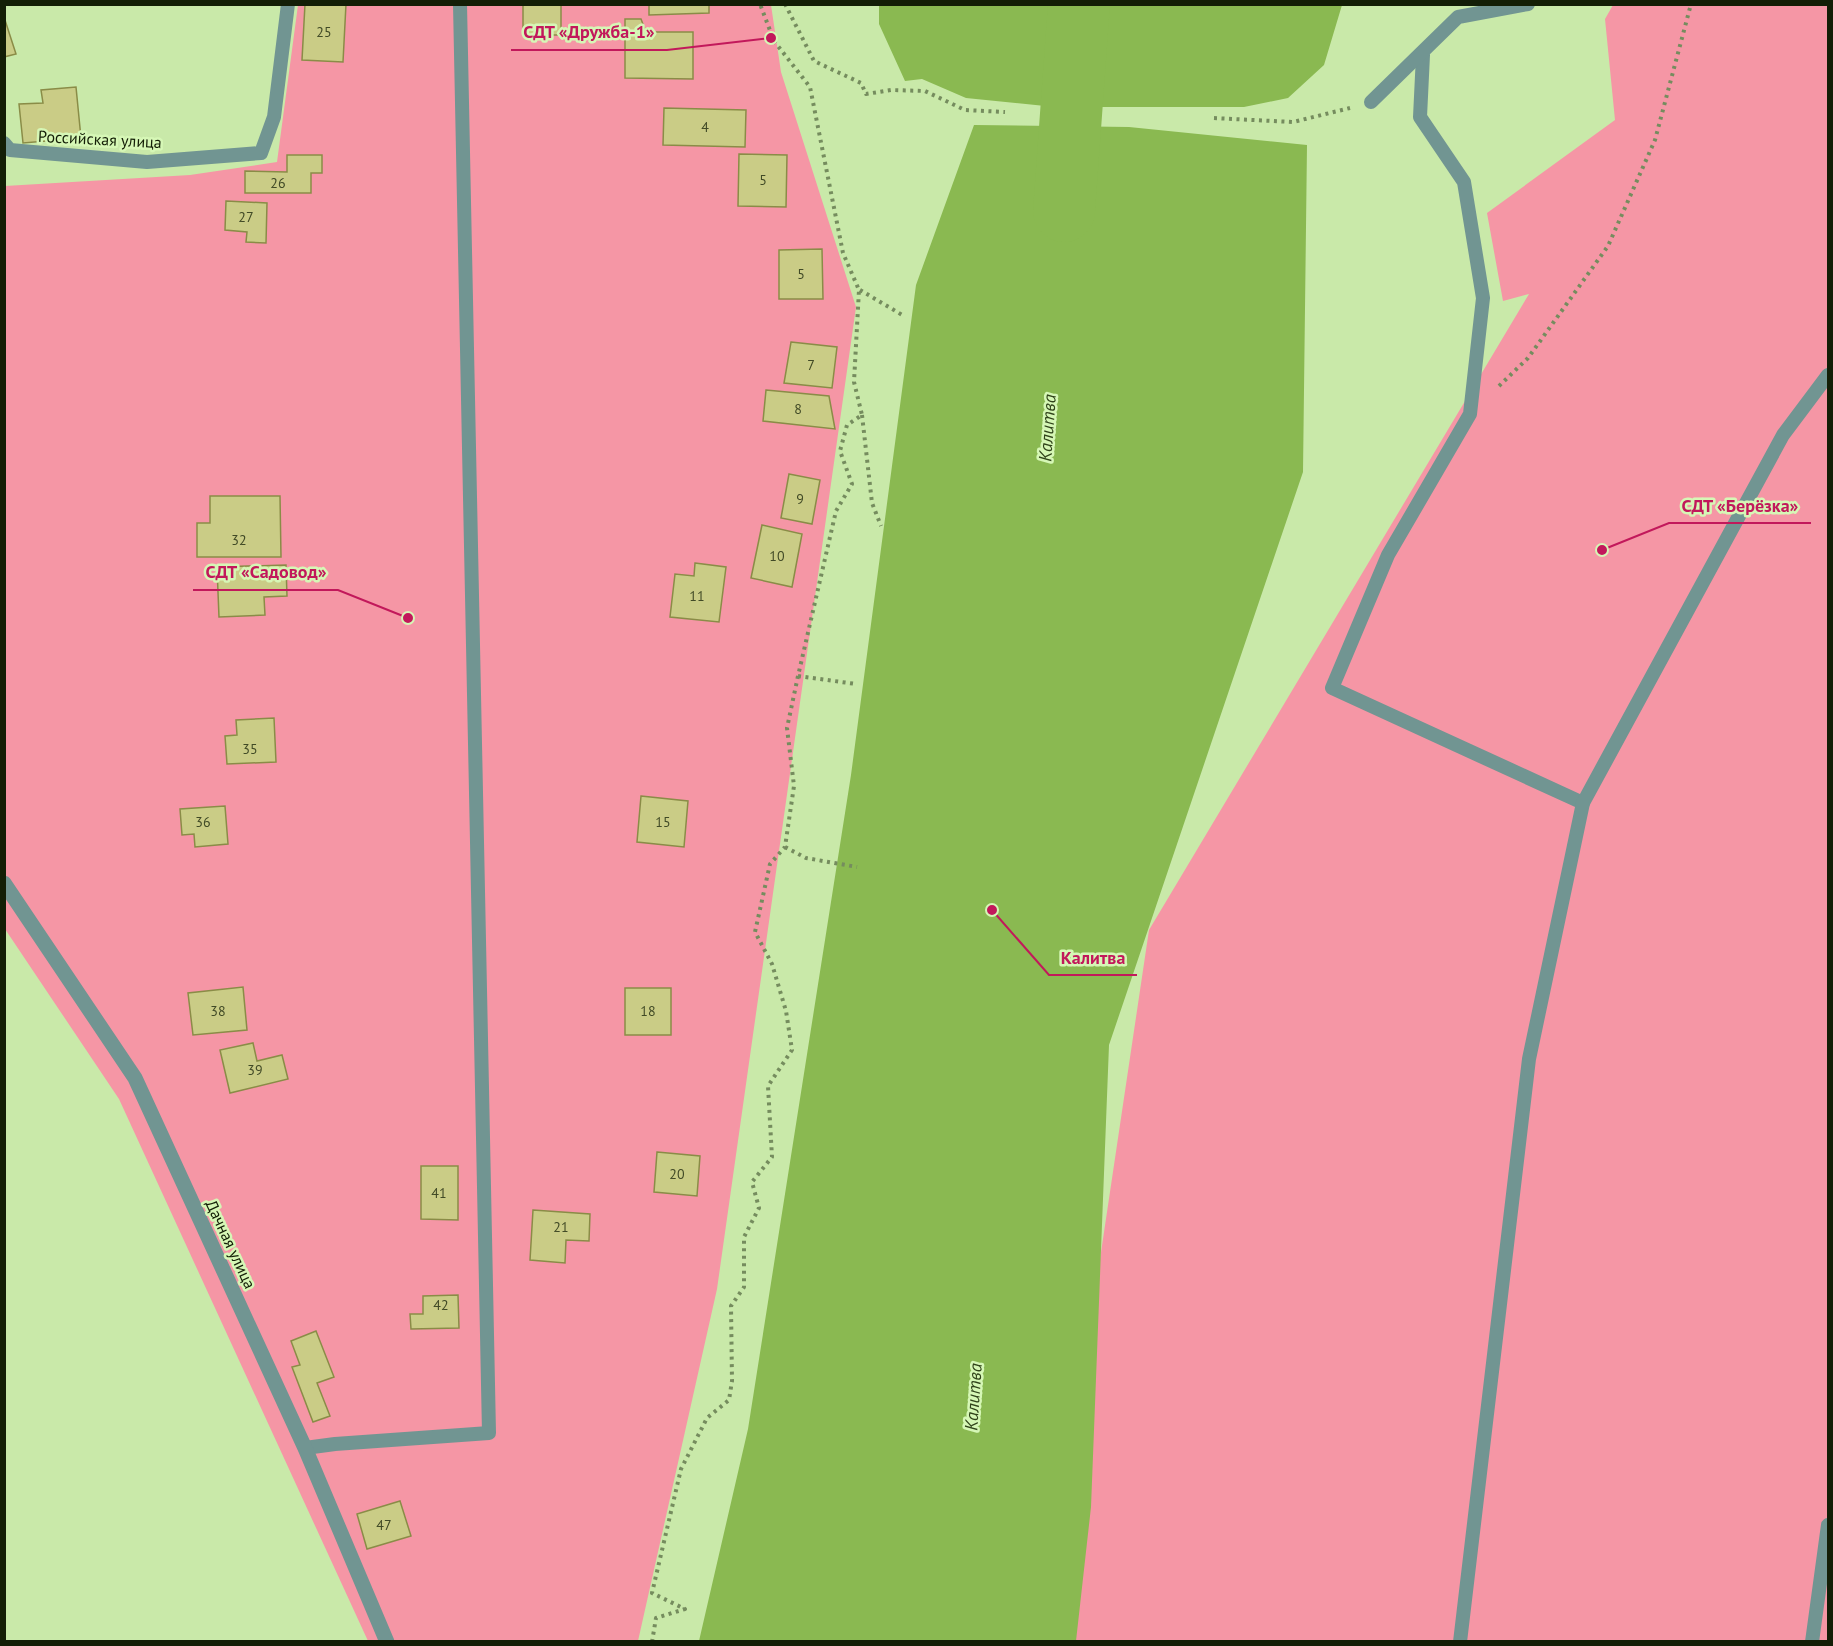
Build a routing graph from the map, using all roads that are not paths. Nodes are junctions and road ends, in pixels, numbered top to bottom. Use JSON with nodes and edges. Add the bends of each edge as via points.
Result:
{"nodes":[{"id":1,"x":288,"y":4,"type":"edge"},
{"id":2,"x":460,"y":4,"type":"edge"},
{"id":3,"x":1528,"y":4,"type":"edge"},
{"id":4,"x":1423,"y":55,"type":"junction"},
{"id":5,"x":1371,"y":102,"type":"road end"},
{"id":6,"x":4,"y":143,"type":"edge"},
{"id":7,"x":1828,"y":375,"type":"edge"},
{"id":8,"x":1583,"y":803,"type":"junction"},
{"id":9,"x":4,"y":883,"type":"edge"},
{"id":10,"x":305,"y":1448,"type":"junction"},
{"id":11,"x":1828,"y":1525,"type":"edge"},
{"id":12,"x":387,"y":1641,"type":"edge"},
{"id":13,"x":1460,"y":1641,"type":"edge"},
{"id":14,"x":1812,"y":1641,"type":"edge"}],
"edges":[{"from":1,"to":6,"type":"lane","name":"Российская улица","via":[[274,117],[261,153],[147,162],[10,150]]},
{"from":2,"to":10,"type":"lane","via":[[489,1433]]},
{"from":3,"to":4,"type":"lane","via":[[1458,17]]},
{"from":4,"to":5,"type":"lane"},
{"from":4,"to":8,"type":"lane","via":[[1420,117],[1464,182],[1483,298],[1470,414],[1388,555],[1332,688]]},
{"from":7,"to":8,"type":"lane","via":[[1783,435]]},
{"from":8,"to":13,"type":"lane","via":[[1529,1059]]},
{"from":9,"to":10,"type":"street","name":"Дачная улица","via":[[135,1078]]},
{"from":10,"to":12,"type":"street","name":"Дачная улица"},
{"from":11,"to":14,"type":"lane"}]}
